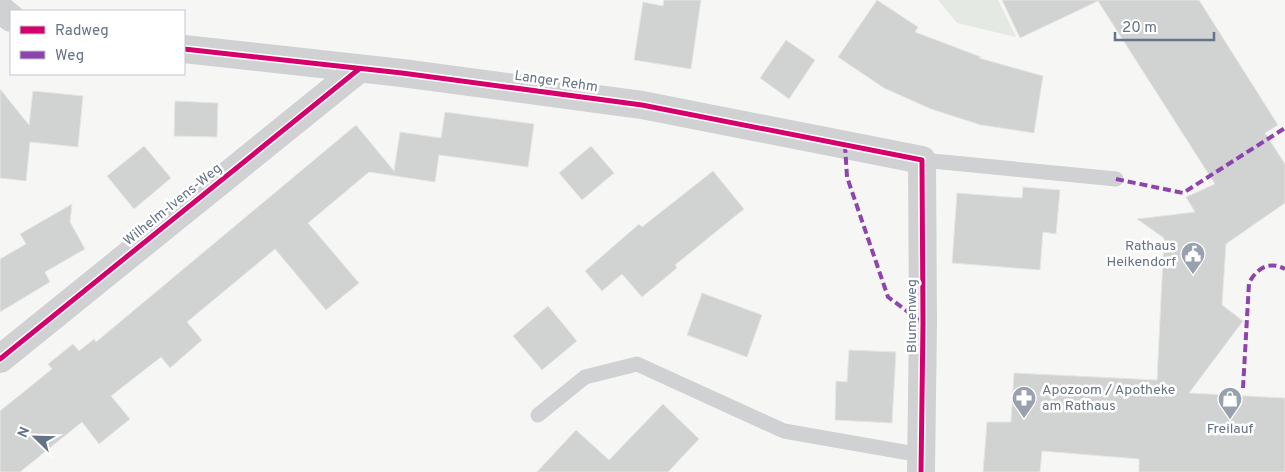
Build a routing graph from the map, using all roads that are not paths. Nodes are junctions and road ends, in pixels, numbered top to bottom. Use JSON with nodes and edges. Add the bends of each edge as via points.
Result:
{"nodes":[{"id":1,"x":0,"y":9,"type":"edge"},
{"id":2,"x":10,"y":17,"type":"edge"},
{"id":3,"x":185,"y":49,"type":"edge"},
{"id":4,"x":359,"y":69,"type":"junction"},
{"id":5,"x":922,"y":160,"type":"junction"},
{"id":6,"x":1116,"y":179,"type":"dead end"},
{"id":7,"x":0,"y":359,"type":"edge"},
{"id":8,"x":538,"y":415,"type":"dead end"},
{"id":9,"x":921,"y":464,"type":"edge"}],
"edges":[{"from":1,"to":2,"type":"street"},
{"from":3,"to":4,"type":"street","name":"Langer Rehm"},
{"from":4,"to":5,"type":"street","name":"Langer Rehm","via":[[642,105]]},
{"from":4,"to":7,"type":"street","name":"Wilhelm-Ivens-Weg"},
{"from":5,"to":6,"type":"lane"},
{"from":5,"to":9,"type":"street","name":"Blumenweg"},
{"from":8,"to":9,"type":"lane","name":"Blumenweg","via":[[585,377],[637,364],[784,431]]}]}
